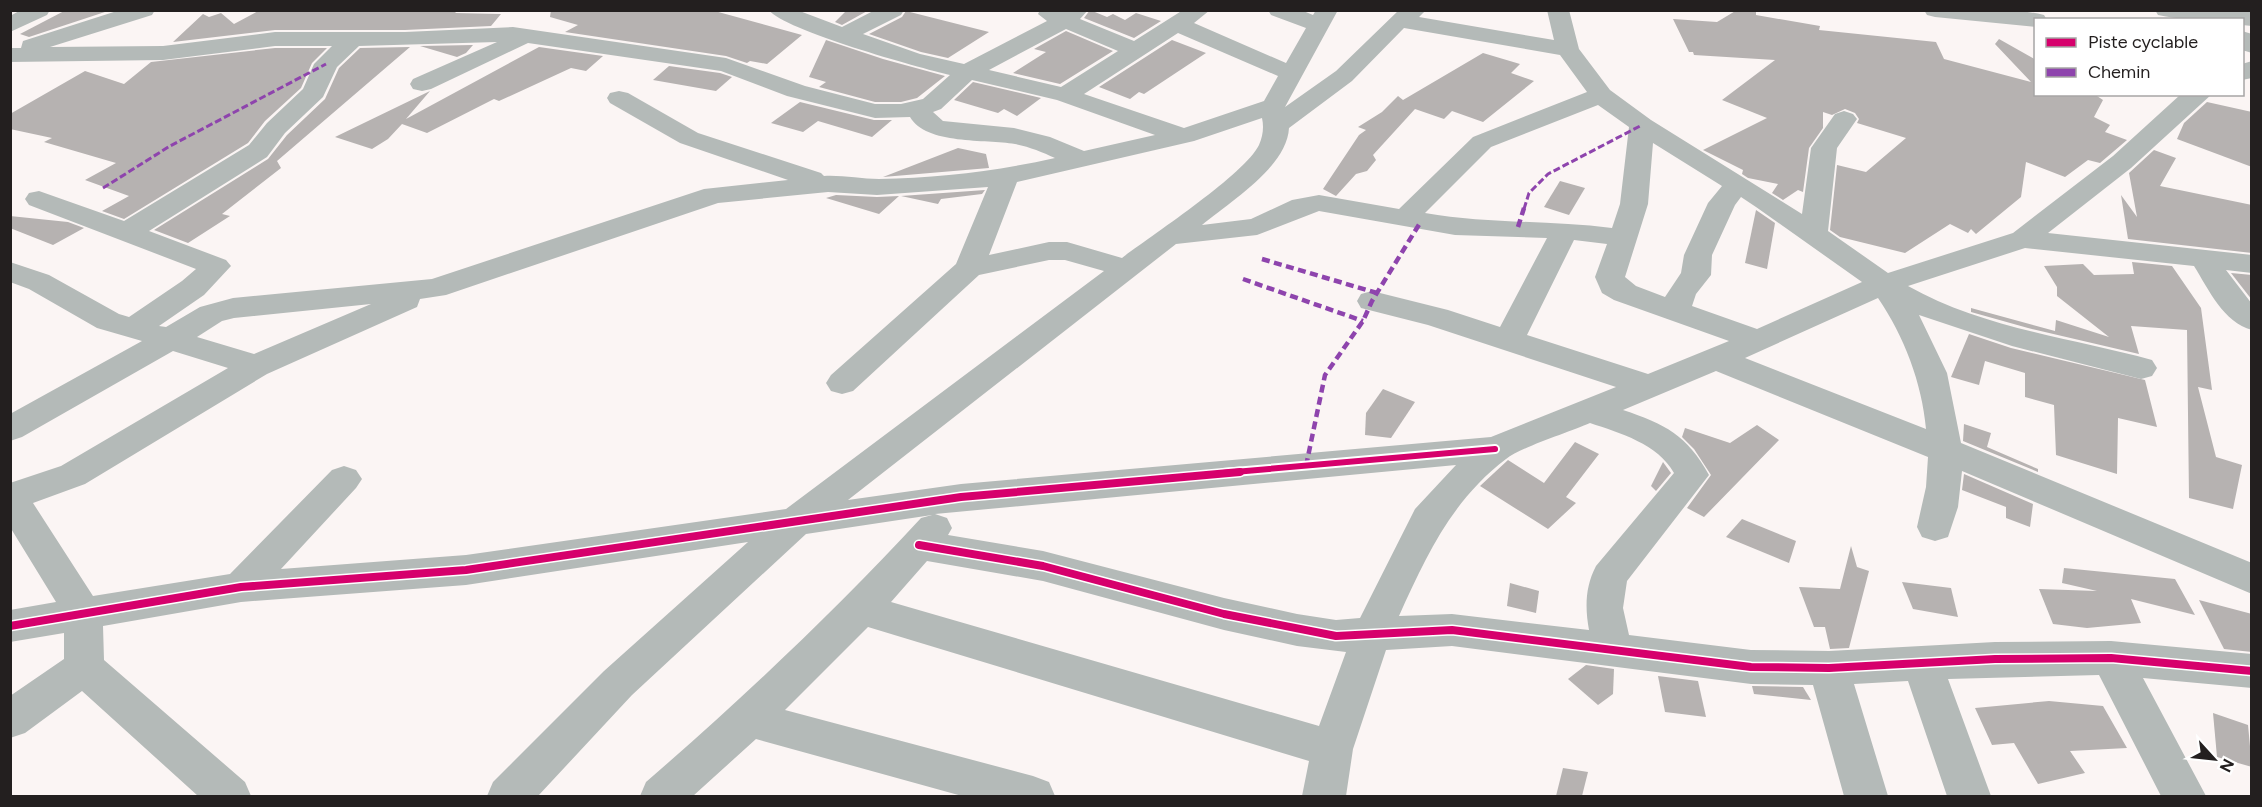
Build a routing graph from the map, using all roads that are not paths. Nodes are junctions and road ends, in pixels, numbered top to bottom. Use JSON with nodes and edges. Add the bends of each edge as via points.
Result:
{"nodes":[{"id":1,"x":39,"y":10,"type":"edge"},
{"id":2,"x":144,"y":10,"type":"edge"},
{"id":3,"x":780,"y":10,"type":"edge"},
{"id":4,"x":893,"y":10,"type":"edge"},
{"id":5,"x":1041,"y":10,"type":"edge"},
{"id":6,"x":1199,"y":10,"type":"edge"},
{"id":7,"x":1279,"y":10,"type":"edge"},
{"id":8,"x":1558,"y":10,"type":"edge"},
{"id":9,"x":1935,"y":10,"type":"edge"},
{"id":10,"x":2166,"y":10,"type":"edge"},
{"id":11,"x":1406,"y":14,"type":"edge"},
{"id":12,"x":1071,"y":16,"type":"edge"},
{"id":13,"x":2223,"y":16,"type":"edge"},
{"id":14,"x":1323,"y":18,"type":"edge"},
{"id":15,"x":2034,"y":20,"type":"edge"},
{"id":16,"x":1177,"y":24,"type":"junction"},
{"id":17,"x":10,"y":25,"type":"edge"},
{"id":18,"x":844,"y":35,"type":"junction"},
{"id":19,"x":529,"y":36,"type":"junction"},
{"id":20,"x":352,"y":40,"type":"junction"},
{"id":21,"x":1568,"y":49,"type":"junction"},
{"id":22,"x":1136,"y":50,"type":"junction"},
{"id":23,"x":10,"y":54,"type":"edge"},
{"id":24,"x":967,"y":72,"type":"junction"},
{"id":25,"x":1292,"y":74,"type":"junction"},
{"id":26,"x":422,"y":84,"type":"dead end"},
{"id":27,"x":1065,"y":95,"type":"junction"},
{"id":28,"x":1601,"y":95,"type":"junction"},
{"id":29,"x":2196,"y":96,"type":"edge"},
{"id":30,"x":619,"y":98,"type":"dead end"},
{"id":31,"x":920,"y":109,"type":"junction"},
{"id":32,"x":1274,"y":116,"type":"junction"},
{"id":33,"x":1844,"y":119,"type":"dead end"},
{"id":34,"x":1642,"y":125,"type":"junction"},
{"id":35,"x":1185,"y":136,"type":"junction"},
{"id":36,"x":1082,"y":160,"type":"junction"},
{"id":37,"x":1006,"y":177,"type":"junction"},
{"id":38,"x":828,"y":184,"type":"junction"},
{"id":39,"x":1738,"y":184,"type":"junction"},
{"id":40,"x":39,"y":199,"type":"dead end"},
{"id":41,"x":1405,"y":218,"type":"junction"},
{"id":42,"x":1565,"y":230,"type":"junction"},
{"id":43,"x":125,"y":232,"type":"junction"},
{"id":44,"x":1813,"y":234,"type":"junction"},
{"id":45,"x":1167,"y":237,"type":"junction"},
{"id":46,"x":1625,"y":238,"type":"junction"},
{"id":47,"x":2023,"y":239,"type":"junction"},
{"id":48,"x":2204,"y":260,"type":"junction"},
{"id":49,"x":2252,"y":264,"type":"edge"},
{"id":50,"x":969,"y":267,"type":"junction"},
{"id":51,"x":1125,"y":268,"type":"junction"},
{"id":52,"x":10,"y":271,"type":"edge"},
{"id":53,"x":1884,"y":284,"type":"junction"},
{"id":54,"x":435,"y":288,"type":"junction"},
{"id":55,"x":1372,"y":301,"type":"dead end"},
{"id":56,"x":1675,"y":311,"type":"junction"},
{"id":57,"x":2252,"y":320,"type":"edge"},
{"id":58,"x":133,"y":329,"type":"junction"},
{"id":59,"x":170,"y":339,"type":"junction"},
{"id":60,"x":1509,"y":340,"type":"junction"},
{"id":61,"x":1758,"y":340,"type":"junction"},
{"id":62,"x":1716,"y":359,"type":"junction"},
{"id":63,"x":256,"y":366,"type":"junction"},
{"id":64,"x":2141,"y":368,"type":"dead end"},
{"id":65,"x":842,"y":383,"type":"dead end"},
{"id":66,"x":1649,"y":386,"type":"junction"},
{"id":67,"x":1590,"y":411,"type":"junction"},
{"id":68,"x":10,"y":429,"type":"edge"},
{"id":69,"x":1495,"y":450,"type":"junction"},
{"id":70,"x":1945,"y":450,"type":"junction"},
{"id":71,"x":344,"y":479,"type":"dead end"},
{"id":72,"x":11,"y":496,"type":"edge"},
{"id":73,"x":961,"y":497,"type":"junction"},
{"id":74,"x":796,"y":521,"type":"junction"},
{"id":75,"x":1935,"y":527,"type":"dead end"},
{"id":76,"x":920,"y":545,"type":"junction"},
{"id":77,"x":2252,"y":579,"type":"edge"},
{"id":78,"x":241,"y":587,"type":"junction"},
{"id":79,"x":861,"y":609,"type":"junction"},
{"id":80,"x":83,"y":613,"type":"junction"},
{"id":81,"x":10,"y":626,"type":"edge"},
{"id":82,"x":1371,"y":636,"type":"junction"},
{"id":83,"x":1612,"y":649,"type":"junction"},
{"id":84,"x":2111,"y":658,"type":"junction"},
{"id":85,"x":1923,"y":665,"type":"junction"},
{"id":86,"x":84,"y":667,"type":"junction"},
{"id":87,"x":1829,"y":668,"type":"junction"},
{"id":88,"x":2251,"y":673,"type":"edge"},
{"id":89,"x":748,"y":719,"type":"junction"},
{"id":90,"x":10,"y":720,"type":"edge"},
{"id":91,"x":1332,"y":749,"type":"junction"},
{"id":92,"x":229,"y":796,"type":"edge"},
{"id":93,"x":509,"y":796,"type":"edge"},
{"id":94,"x":662,"y":796,"type":"edge"},
{"id":95,"x":1033,"y":796,"type":"edge"},
{"id":96,"x":1324,"y":796,"type":"edge"},
{"id":97,"x":1866,"y":796,"type":"edge"},
{"id":98,"x":1969,"y":796,"type":"edge"},
{"id":99,"x":2184,"y":796,"type":"edge"}],
"edges":[{"from":1,"to":17,"type":"street"},
{"from":2,"to":23,"type":"street"},
{"from":3,"to":18,"type":"street"},
{"from":4,"to":18,"type":"street"},
{"from":5,"to":12,"type":"street"},
{"from":6,"to":16,"type":"street"},
{"from":7,"to":14,"type":"street"},
{"from":8,"to":21,"type":"street"},
{"from":9,"to":15,"type":"main road"},
{"from":10,"to":13,"type":"main road"},
{"from":11,"to":21,"type":"street"},
{"from":11,"to":32,"type":"street","via":[[1344,76]]},
{"from":12,"to":22,"type":"street"},
{"from":12,"to":24,"type":"street"},
{"from":14,"to":25,"type":"street"},
{"from":16,"to":22,"type":"street"},
{"from":16,"to":25,"type":"street"},
{"from":18,"to":24,"type":"street","via":[[913,59]]},
{"from":19,"to":20,"type":"street","via":[[494,33]]},
{"from":19,"to":26,"type":"street"},
{"from":19,"to":31,"type":"street","via":[[726,65],[796,91],[875,111]]},
{"from":20,"to":23,"type":"street","via":[[275,39],[163,53]]},
{"from":20,"to":43,"type":"street","via":[[326,64],[314,93],[276,128],[258,151]]},
{"from":21,"to":28,"type":"street"},
{"from":22,"to":27,"type":"street"},
{"from":24,"to":27,"type":"street"},
{"from":24,"to":31,"type":"street","via":[[944,95]]},
{"from":25,"to":32,"type":"street"},
{"from":27,"to":35,"type":"street"},
{"from":28,"to":34,"type":"street"},
{"from":28,"to":41,"type":"street","via":[[1482,142]]},
{"from":29,"to":47,"type":"street","via":[[2122,162]]},
{"from":30,"to":38,"type":"street","via":[[689,138]]},
{"from":31,"to":36,"type":"street","via":[[923,119],[936,128],[1014,135]]},
{"from":32,"to":35,"type":"street"},
{"from":32,"to":45,"type":"street","via":[[1277,134],[1246,176]]},
{"from":33,"to":44,"type":"street","via":[[1824,148]]},
{"from":34,"to":39,"type":"street"},
{"from":34,"to":46,"type":"street","via":[[1634,204]]},
{"from":35,"to":36,"type":"street"},
{"from":36,"to":37,"type":"street"},
{"from":37,"to":38,"type":"street","via":[[877,187]]},
{"from":37,"to":50,"type":"street"},
{"from":38,"to":54,"type":"street","via":[[714,195]]},
{"from":39,"to":44,"type":"street"},
{"from":39,"to":56,"type":"street","via":[[1722,203],[1698,255],[1696,275],[1682,292]]},
{"from":40,"to":43,"type":"street"},
{"from":41,"to":42,"type":"street","via":[[1455,227]]},
{"from":41,"to":45,"type":"street","via":[[1311,203],[1257,227]]},
{"from":42,"to":46,"type":"street"},
{"from":42,"to":60,"type":"street"},
{"from":43,"to":58,"type":"street","via":[[216,266],[194,288]]},
{"from":44,"to":53,"type":"street"},
{"from":45,"to":51,"type":"street"},
{"from":46,"to":56,"type":"street","via":[[1610,277],[1613,286]]},
{"from":47,"to":48,"type":"street"},
{"from":47,"to":53,"type":"street"},
{"from":48,"to":49,"type":"street"},
{"from":48,"to":57,"type":"street","via":[[2235,306]]},
{"from":50,"to":51,"type":"street","via":[[1067,251]]},
{"from":50,"to":65,"type":"street"},
{"from":51,"to":74,"type":"street"},
{"from":52,"to":58,"type":"street","via":[[39,282],[108,321]]},
{"from":53,"to":61,"type":"street"},
{"from":53,"to":64,"type":"street","via":[[1914,303],[1955,317],[2053,348]]},
{"from":53,"to":70,"type":"street","via":[[1907,316],[1924,357],[1940,401]]},
{"from":54,"to":59,"type":"street","via":[[233,308],[211,314]]},
{"from":54,"to":63,"type":"street"},
{"from":55,"to":60,"type":"street"},
{"from":56,"to":61,"type":"street"},
{"from":58,"to":59,"type":"street"},
{"from":59,"to":63,"type":"street"},
{"from":59,"to":68,"type":"street"},
{"from":60,"to":66,"type":"street"},
{"from":61,"to":62,"type":"street"},
{"from":62,"to":66,"type":"street"},
{"from":62,"to":70,"type":"street"},
{"from":63,"to":72,"type":"street","via":[[74,475]]},
{"from":66,"to":67,"type":"street"},
{"from":67,"to":69,"type":"street"},
{"from":67,"to":83,"type":"street","via":[[1662,437],[1687,463],[1692,475],[1609,577],[1604,609]]},
{"from":69,"to":73,"type":"street"},
{"from":69,"to":82,"type":"street","via":[[1428,519]]},
{"from":70,"to":75,"type":"street","via":[[1945,475]]},
{"from":70,"to":77,"type":"street"},
{"from":71,"to":78,"type":"street"},
{"from":72,"to":80,"type":"street"},
{"from":73,"to":74,"type":"street"},
{"from":73,"to":76,"type":"street"},
{"from":74,"to":78,"type":"street","via":[[466,570]]},
{"from":74,"to":93,"type":"street","via":[[618,683]]},
{"from":76,"to":79,"type":"street"},
{"from":76,"to":82,"type":"street","via":[[1043,566],[1297,630]]},
{"from":78,"to":80,"type":"street"},
{"from":79,"to":89,"type":"street"},
{"from":79,"to":91,"type":"street"},
{"from":80,"to":81,"type":"street"},
{"from":80,"to":86,"type":"street"},
{"from":82,"to":83,"type":"street","via":[[1452,630]]},
{"from":82,"to":91,"type":"street"},
{"from":83,"to":87,"type":"street","via":[[1751,667]]},
{"from":84,"to":85,"type":"street","via":[[1995,659]]},
{"from":84,"to":88,"type":"street"},
{"from":84,"to":99,"type":"street"},
{"from":85,"to":87,"type":"street"},
{"from":85,"to":98,"type":"street"},
{"from":86,"to":90,"type":"street"},
{"from":86,"to":92,"type":"street"},
{"from":87,"to":97,"type":"street"},
{"from":89,"to":94,"type":"street"},
{"from":89,"to":95,"type":"street"},
{"from":91,"to":96,"type":"street"}]}
